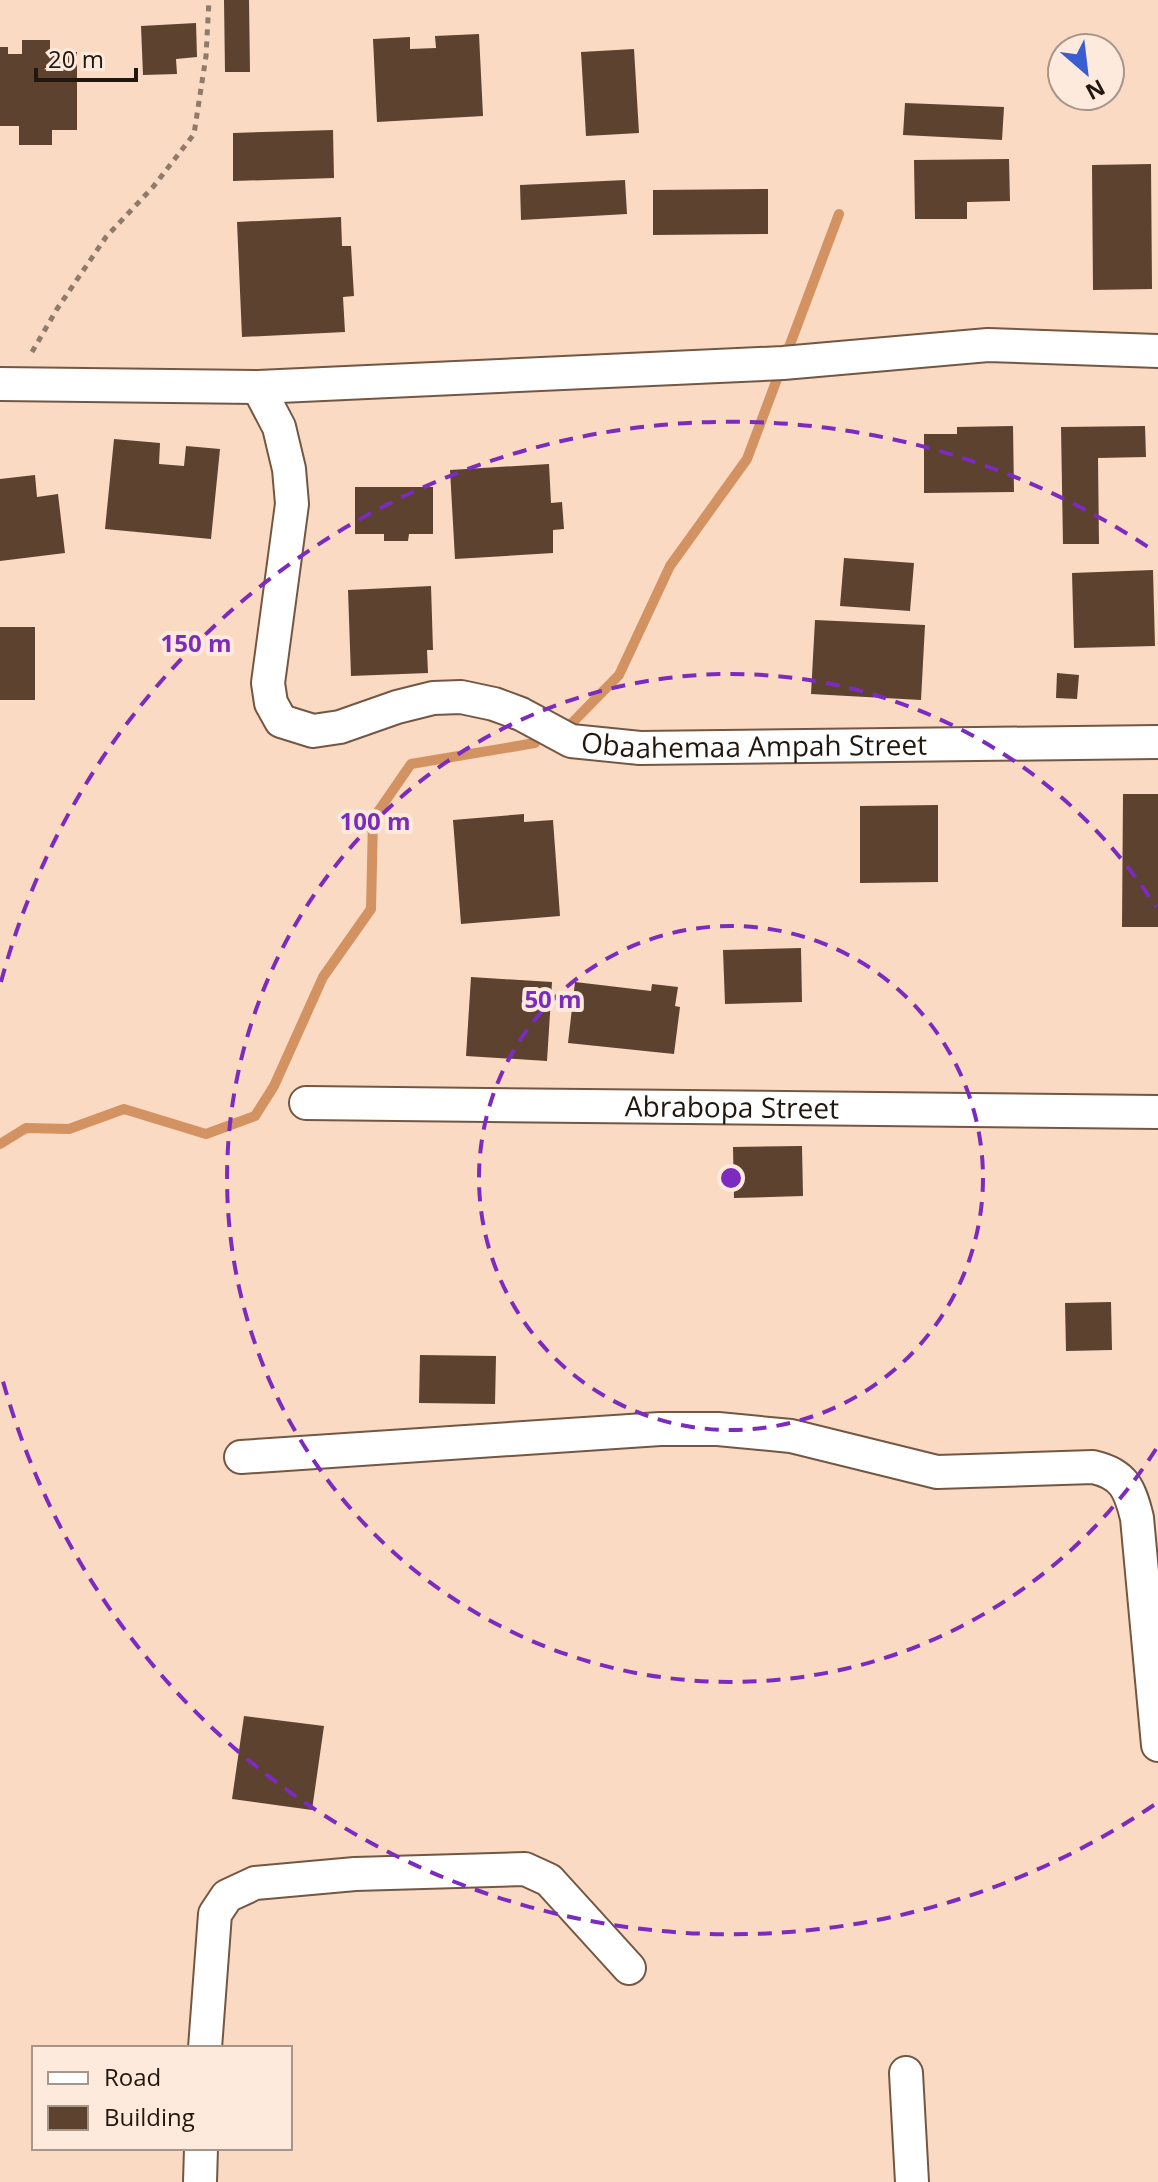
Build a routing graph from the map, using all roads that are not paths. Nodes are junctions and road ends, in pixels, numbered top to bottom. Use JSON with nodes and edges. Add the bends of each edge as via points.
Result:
{"nodes":[{"id":1,"x":1158,"y":351,"type":"edge"},
{"id":2,"x":7,"y":384,"type":"edge"},
{"id":3,"x":258,"y":387,"type":"junction"},
{"id":4,"x":1158,"y":742,"type":"edge"},
{"id":5,"x":306,"y":1103,"type":"dead end"},
{"id":6,"x":1158,"y":1112,"type":"edge"},
{"id":7,"x":241,"y":1457,"type":"dead end"},
{"id":8,"x":1158,"y":1745,"type":"edge"},
{"id":9,"x":629,"y":1968,"type":"dead end"},
{"id":10,"x":205,"y":2046,"type":"edge"},
{"id":11,"x":906,"y":2073,"type":"dead end"},
{"id":12,"x":201,"y":2150,"type":"edge"},
{"id":13,"x":200,"y":2182,"type":"edge"},
{"id":14,"x":912,"y":2182,"type":"edge"}],
"edges":[{"from":1,"to":3,"type":"street","via":[[988,345],[783,363]]},
{"from":2,"to":3,"type":"street"},
{"from":3,"to":4,"type":"street","name":"Obaahemaa Ampah Street","via":[[279,427],[292,504],[268,683],[281,721],[313,731],[433,698],[461,697],[521,714],[571,741],[640,748]]},
{"from":5,"to":6,"type":"street","name":"Abrabopa Street"},
{"from":7,"to":8,"type":"street","via":[[718,1429],[791,1436],[937,1472],[1093,1467],[1111,1471],[1132,1496],[1137,1518]]},
{"from":9,"to":10,"type":"street","via":[[549,1880],[525,1869],[255,1883],[227,1896],[215,1914]]},
{"from":11,"to":14,"type":"street"},
{"from":12,"to":13,"type":"street"}]}
